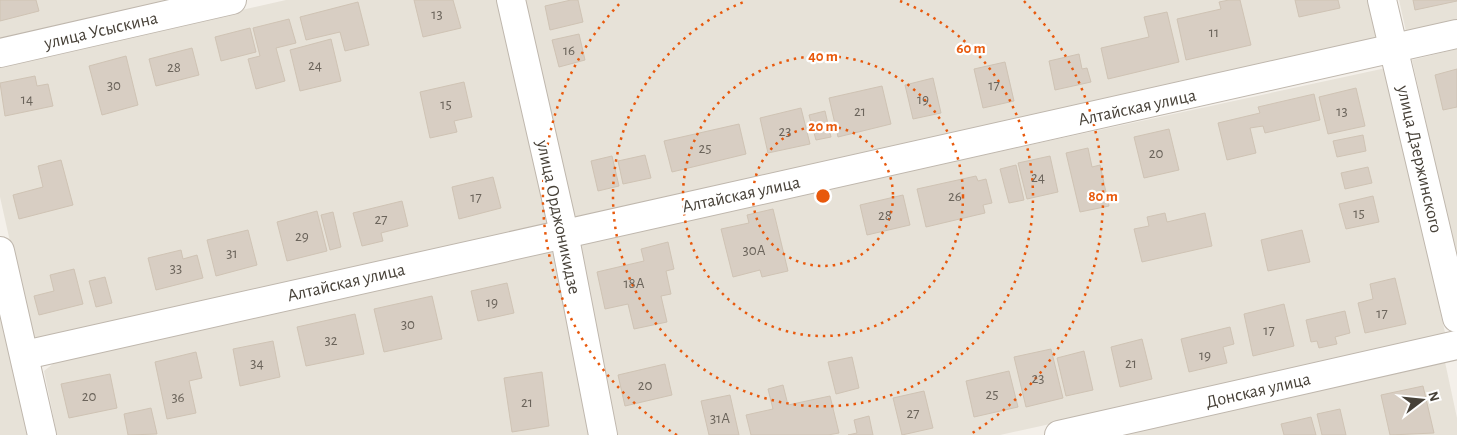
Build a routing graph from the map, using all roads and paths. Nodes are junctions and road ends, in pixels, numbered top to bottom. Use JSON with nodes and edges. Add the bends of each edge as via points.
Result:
{"nodes":[{"id":1,"x":232,"y":0,"type":"edge"},
{"id":2,"x":511,"y":0,"type":"edge"},
{"id":3,"x":1382,"y":0,"type":"edge"},
{"id":4,"x":1457,"y":34,"type":"edge"},
{"id":5,"x":1394,"y":50,"type":"junction"},
{"id":6,"x":0,"y":53,"type":"edge"},
{"id":7,"x":564,"y":233,"type":"junction"},
{"id":8,"x":0,"y":251,"type":"edge"},
{"id":9,"x":1457,"y":318,"type":"edge"},
{"id":10,"x":1457,"y":345,"type":"edge"},
{"id":11,"x":26,"y":355,"type":"junction"},
{"id":12,"x":42,"y":435,"type":"edge"},
{"id":13,"x":603,"y":435,"type":"edge"},
{"id":14,"x":1059,"y":435,"type":"edge"}],
"edges":[{"from":1,"to":6,"type":"street","name":"улица Усыскина"},
{"from":2,"to":7,"type":"street","name":"улица Орджоникидзе"},
{"from":3,"to":5,"type":"street","name":"улица Дзержинского"},
{"from":4,"to":5,"type":"street","name":"Алтайская улица"},
{"from":5,"to":7,"type":"street","name":"Алтайская улица"},
{"from":5,"to":9,"type":"street","name":"улица Дзержинского"},
{"from":7,"to":11,"type":"street","name":"Алтайская улица"},
{"from":7,"to":13,"type":"street","name":"улица Орджоникидзе"},
{"from":8,"to":11,"type":"street"},
{"from":10,"to":14,"type":"street","name":"Донская улица"},
{"from":11,"to":12,"type":"street"}]}
